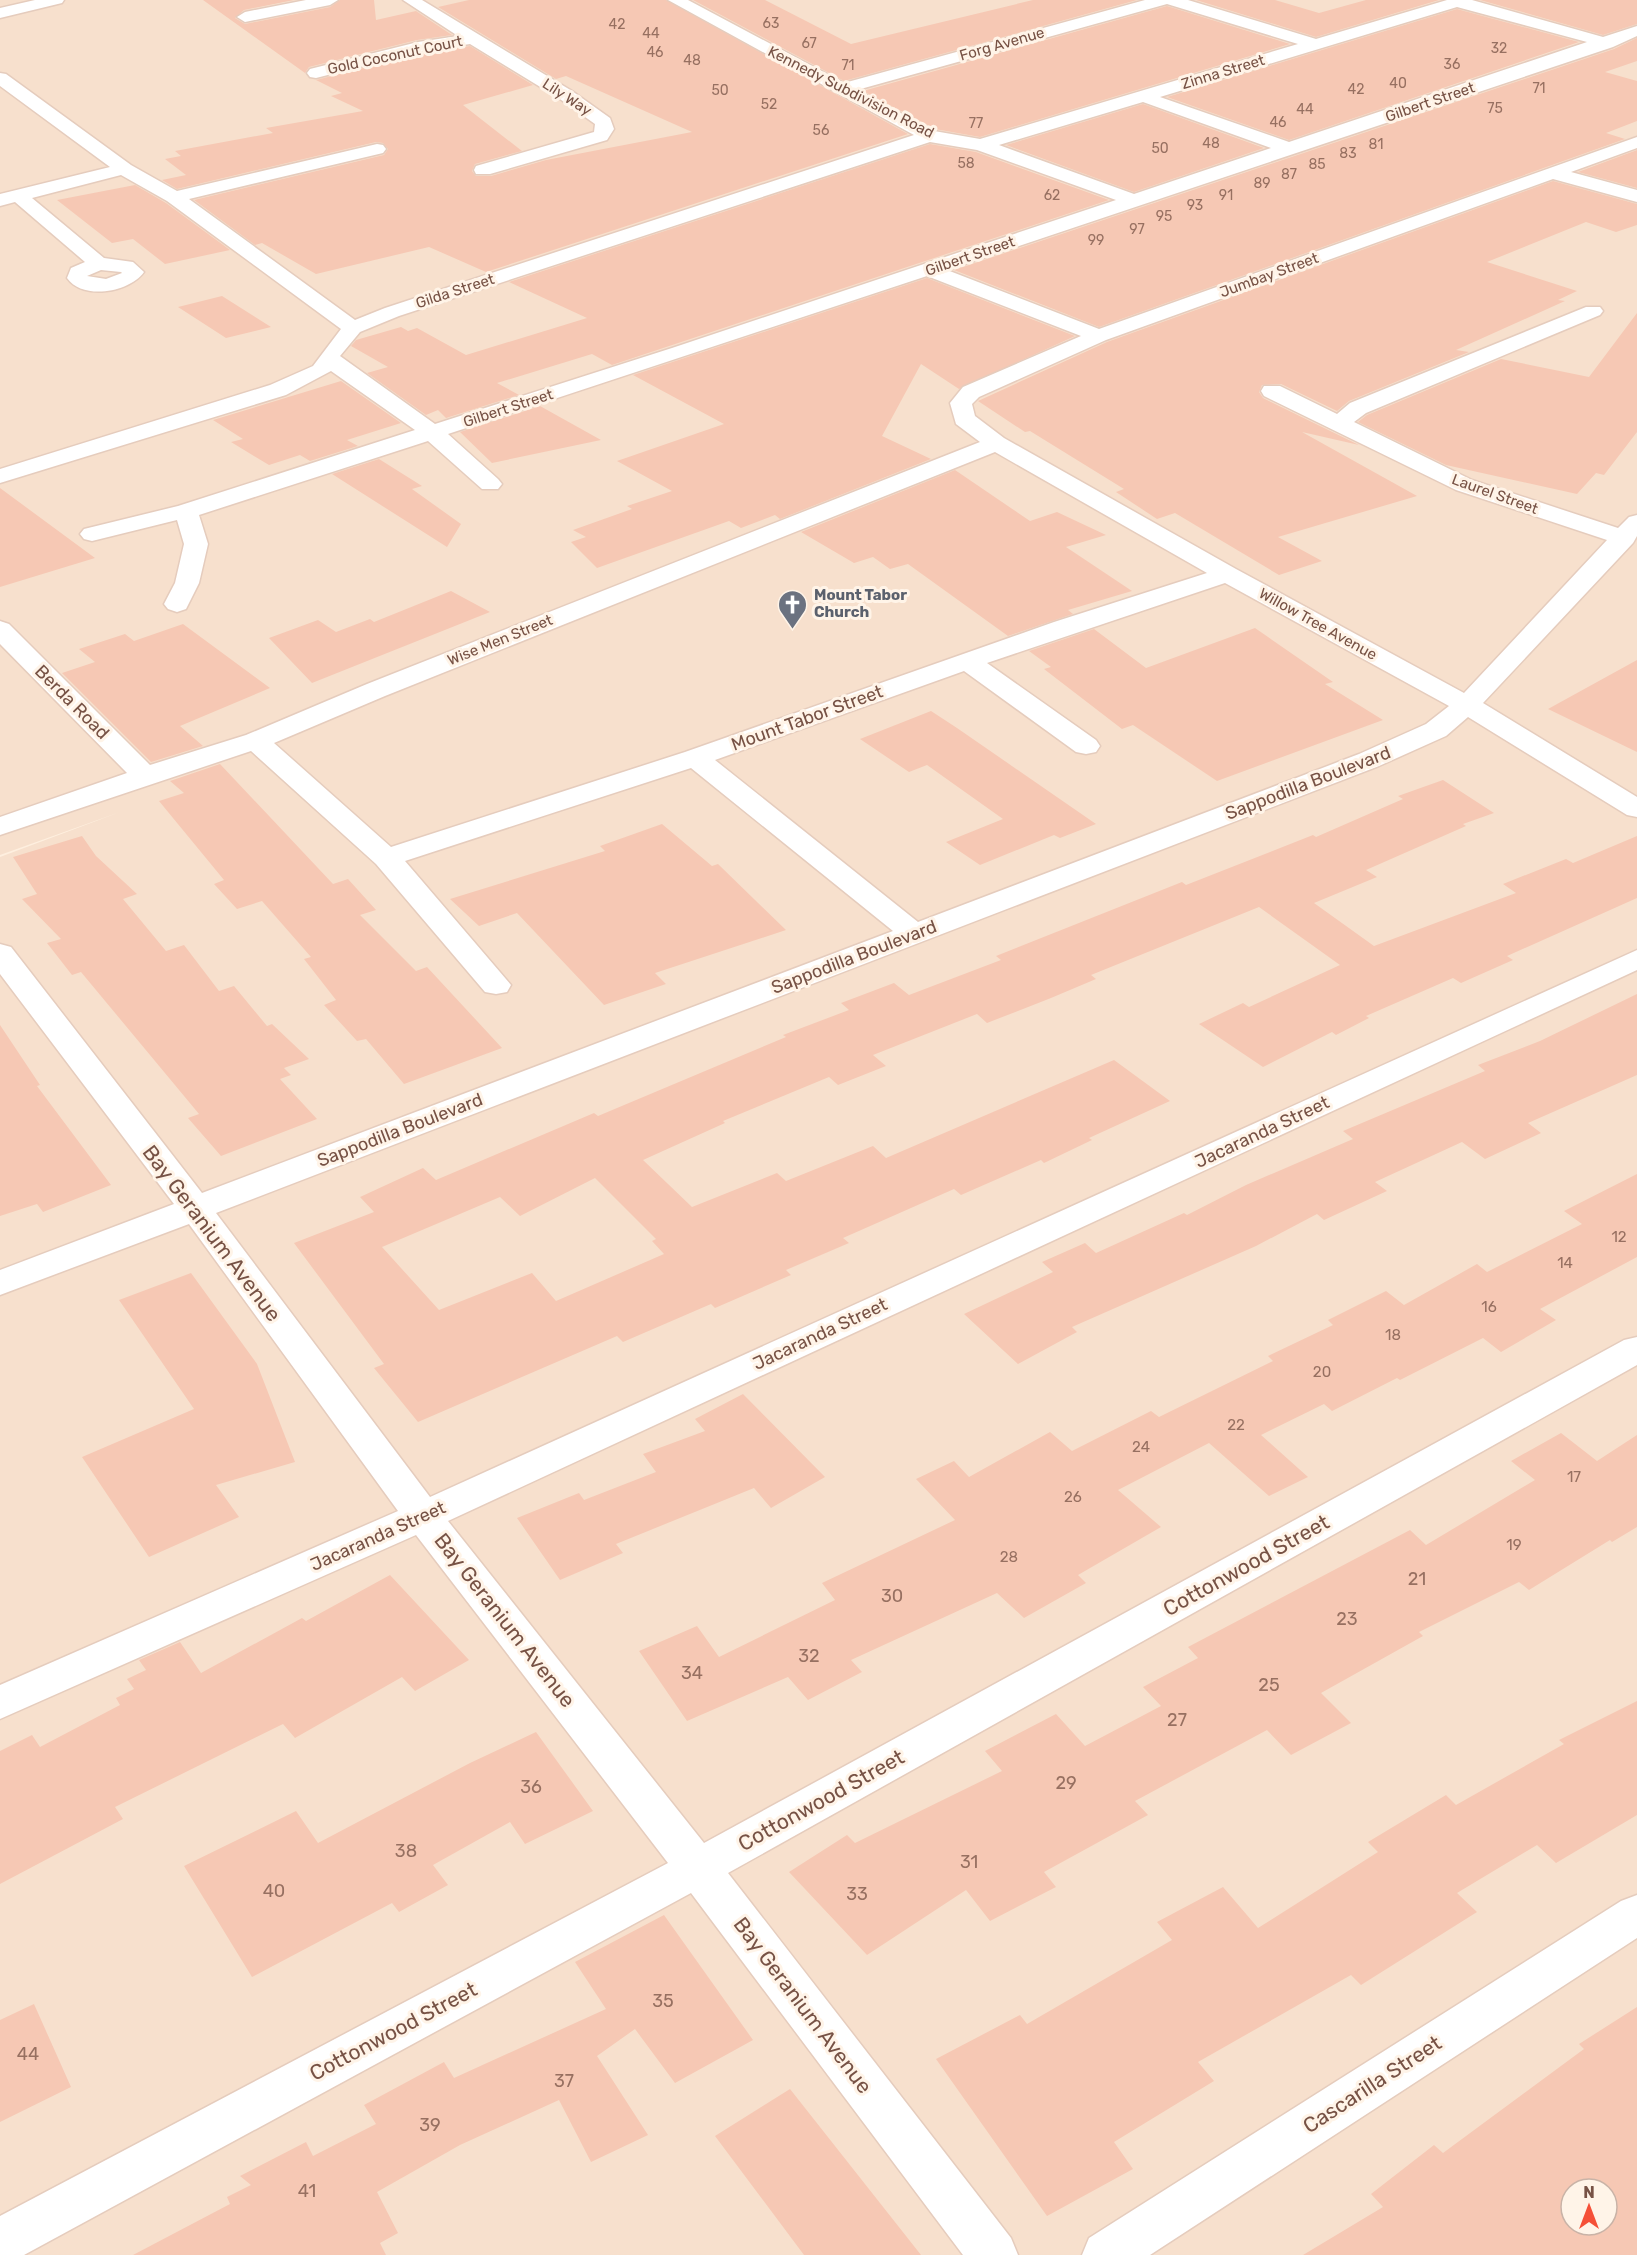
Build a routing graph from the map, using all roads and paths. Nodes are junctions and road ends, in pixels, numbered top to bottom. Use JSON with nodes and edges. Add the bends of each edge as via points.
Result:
{"nodes":[{"id":1,"x":56,"y":0,"type":"edge"},
{"id":2,"x":330,"y":0,"type":"edge"},
{"id":3,"x":411,"y":0,"type":"edge"},
{"id":4,"x":676,"y":0,"type":"edge"},
{"id":5,"x":1163,"y":0,"type":"edge"},
{"id":6,"x":1171,"y":0,"type":"edge"},
{"id":7,"x":1461,"y":1,"type":"edge"},
{"id":8,"x":1085,"y":3,"type":"dead end"},
{"id":9,"x":15,"y":4,"type":"edge"},
{"id":10,"x":1115,"y":12,"type":"junction"},
{"id":11,"x":0,"y":13,"type":"edge"},
{"id":12,"x":245,"y":17,"type":"dead end"},
{"id":13,"x":1637,"y":32,"type":"edge"},
{"id":14,"x":474,"y":38,"type":"junction"},
{"id":15,"x":1607,"y":42,"type":"junction"},
{"id":16,"x":1314,"y":44,"type":"junction"},
{"id":17,"x":316,"y":72,"type":"dead end"},
{"id":18,"x":0,"y":78,"type":"edge"},
{"id":19,"x":842,"y":89,"type":"junction"},
{"id":20,"x":1144,"y":97,"type":"junction"},
{"id":21,"x":929,"y":136,"type":"junction"},
{"id":22,"x":1637,"y":142,"type":"edge"},
{"id":23,"x":981,"y":145,"type":"junction"},
{"id":24,"x":377,"y":148,"type":"dead end"},
{"id":25,"x":1291,"y":148,"type":"junction"},
{"id":26,"x":124,"y":169,"type":"junction"},
{"id":27,"x":483,"y":170,"type":"dead end"},
{"id":28,"x":1554,"y":173,"type":"junction"},
{"id":29,"x":1637,"y":196,"type":"edge"},
{"id":30,"x":174,"y":197,"type":"junction"},
{"id":31,"x":10,"y":198,"type":"edge"},
{"id":32,"x":1136,"y":201,"type":"junction"},
{"id":33,"x":99,"y":264,"type":"dead end"},
{"id":34,"x":929,"y":270,"type":"junction"},
{"id":35,"x":1593,"y":311,"type":"dead end"},
{"id":36,"x":353,"y":328,"type":"junction"},
{"id":37,"x":1099,"y":336,"type":"junction"},
{"id":38,"x":329,"y":356,"type":"junction"},
{"id":39,"x":1272,"y":391,"type":"dead end"},
{"id":40,"x":1339,"y":423,"type":"junction"},
{"id":41,"x":432,"y":432,"type":"junction"},
{"id":42,"x":996,"y":442,"type":"junction"},
{"id":43,"x":0,"y":476,"type":"edge"},
{"id":44,"x":490,"y":484,"type":"dead end"},
{"id":45,"x":186,"y":511,"type":"junction"},
{"id":46,"x":1630,"y":530,"type":"edge"},
{"id":47,"x":92,"y":534,"type":"dead end"},
{"id":48,"x":1227,"y":574,"type":"junction"},
{"id":49,"x":177,"y":604,"type":"dead end"},
{"id":50,"x":0,"y":629,"type":"edge"},
{"id":51,"x":967,"y":661,"type":"junction"},
{"id":52,"x":1467,"y":705,"type":"junction"},
{"id":53,"x":256,"y":741,"type":"junction"},
{"id":54,"x":1086,"y":746,"type":"dead end"},
{"id":55,"x":695,"y":758,"type":"junction"},
{"id":56,"x":145,"y":776,"type":"junction"},
{"id":57,"x":1637,"y":809,"type":"edge"},
{"id":58,"x":0,"y":826,"type":"edge"},
{"id":59,"x":386,"y":858,"type":"junction"},
{"id":60,"x":915,"y":934,"type":"junction"},
{"id":61,"x":1637,"y":960,"type":"edge"},
{"id":62,"x":5,"y":970,"type":"edge"},
{"id":63,"x":496,"y":985,"type":"dead end"},
{"id":64,"x":195,"y":1208,"type":"junction"},
{"id":65,"x":0,"y":1283,"type":"edge"},
{"id":66,"x":1637,"y":1349,"type":"edge"},
{"id":67,"x":423,"y":1516,"type":"junction"},
{"id":68,"x":0,"y":1703,"type":"edge"},
{"id":69,"x":698,"y":1868,"type":"junction"},
{"id":70,"x":1637,"y":1914,"type":"edge"},
{"id":71,"x":0,"y":2242,"type":"edge"},
{"id":72,"x":993,"y":2255,"type":"edge"},
{"id":73,"x":1107,"y":2255,"type":"edge"}],
"edges":[{"from":1,"to":9,"type":"street"},
{"from":2,"to":12,"type":"street"},
{"from":3,"to":14,"type":"street","name":"Lily Way"},
{"from":4,"to":19,"type":"street","name":"Kennedy Subdivision Road"},
{"from":5,"to":10,"type":"street","name":"Forg Avenue"},
{"from":6,"to":16,"type":"street"},
{"from":7,"to":15,"type":"street"},
{"from":7,"to":16,"type":"street","name":"Zinna Street"},
{"from":8,"to":10,"type":"street"},
{"from":9,"to":11,"type":"street"},
{"from":10,"to":19,"type":"street","name":"Forg Avenue"},
{"from":13,"to":15,"type":"street","name":"Gilbert Street"},
{"from":14,"to":17,"type":"street","name":"Gold Coconut Court"},
{"from":14,"to":27,"type":"street","name":"Lily Way","via":[[566,95],[604,122],[605,129],[601,136]]},
{"from":15,"to":25,"type":"street","name":"Gilbert Street"},
{"from":16,"to":20,"type":"street","name":"Zinna Street"},
{"from":18,"to":26,"type":"street"},
{"from":19,"to":21,"type":"street","name":"Kennedy Subdivision Road"},
{"from":20,"to":23,"type":"street","name":"Zinna Street"},
{"from":20,"to":25,"type":"street"},
{"from":21,"to":23,"type":"street","name":"Kennedy Subdivision Road"},
{"from":21,"to":36,"type":"street","name":"Gilda Street"},
{"from":22,"to":28,"type":"street","name":"Jumbay Street"},
{"from":23,"to":32,"type":"street","name":"Kennedy Subdivision Road"},
{"from":24,"to":30,"type":"street"},
{"from":25,"to":32,"type":"street","name":"Gilbert Street"},
{"from":26,"to":30,"type":"street"},
{"from":26,"to":31,"type":"street"},
{"from":28,"to":29,"type":"street"},
{"from":28,"to":37,"type":"street","name":"Jumbay Street"},
{"from":30,"to":36,"type":"street"},
{"from":31,"to":33,"type":"street"},
{"from":32,"to":34,"type":"street","name":"Gilbert Street"},
{"from":34,"to":37,"type":"street"},
{"from":34,"to":41,"type":"street","name":"Gilbert Street"},
{"from":35,"to":40,"type":"street","via":[[1358,408]]},
{"from":36,"to":38,"type":"street","name":"Gilda Street"},
{"from":37,"to":42,"type":"street","name":"Jumbay Street","via":[[971,392],[961,403],[964,419]]},
{"from":38,"to":41,"type":"street"},
{"from":38,"to":43,"type":"street","name":"Gilda Street","via":[[321,370],[278,390]]},
{"from":39,"to":40,"type":"street","name":"Laurel Street"},
{"from":40,"to":46,"type":"street","name":"Laurel Street","via":[[1464,485]]},
{"from":41,"to":44,"type":"street"},
{"from":41,"to":45,"type":"street","name":"Gilbert Street"},
{"from":42,"to":48,"type":"street","name":"Willow Tree Avenue"},
{"from":42,"to":53,"type":"street","name":"Wise Men Street"},
{"from":45,"to":47,"type":"street","name":"Gilbert Street"},
{"from":45,"to":49,"type":"street","via":[[196,544],[187,583]]},
{"from":46,"to":52,"type":"street","name":"Sappodilla Boulevard"},
{"from":48,"to":51,"type":"street","name":"Mount Tabor Street"},
{"from":48,"to":52,"type":"street","name":"Willow Tree Avenue"},
{"from":50,"to":56,"type":"street","name":"Berda Road"},
{"from":51,"to":54,"type":"street"},
{"from":51,"to":55,"type":"street","name":"Mount Tabor Street"},
{"from":52,"to":57,"type":"street","name":"Willow Tree Avenue"},
{"from":52,"to":60,"type":"street","name":"Sappodilla Boulevard","via":[[1436,730],[1369,760]]},
{"from":53,"to":56,"type":"street","name":"Wise Men Street"},
{"from":53,"to":59,"type":"street"},
{"from":55,"to":59,"type":"street","name":"Mount Tabor Street"},
{"from":55,"to":60,"type":"street"},
{"from":56,"to":58,"type":"street","name":"Wise Men Street"},
{"from":59,"to":63,"type":"street"},
{"from":60,"to":64,"type":"street","name":"Sappodilla Boulevard"},
{"from":61,"to":67,"type":"street","name":"Jacaranda Street"},
{"from":62,"to":64,"type":"street","name":"Bay Geranium Avenue"},
{"from":64,"to":65,"type":"street","name":"Sappodilla Boulevard"},
{"from":64,"to":67,"type":"street","name":"Bay Geranium Avenue"},
{"from":66,"to":69,"type":"street","name":"Cottonwood Street"},
{"from":67,"to":68,"type":"street","name":"Jacaranda Street"},
{"from":67,"to":69,"type":"street","name":"Bay Geranium Avenue"},
{"from":69,"to":71,"type":"street","name":"Cottonwood Street"},
{"from":69,"to":72,"type":"street","name":"Bay Geranium Avenue"},
{"from":70,"to":73,"type":"street","name":"Cascarilla Street"}]}
